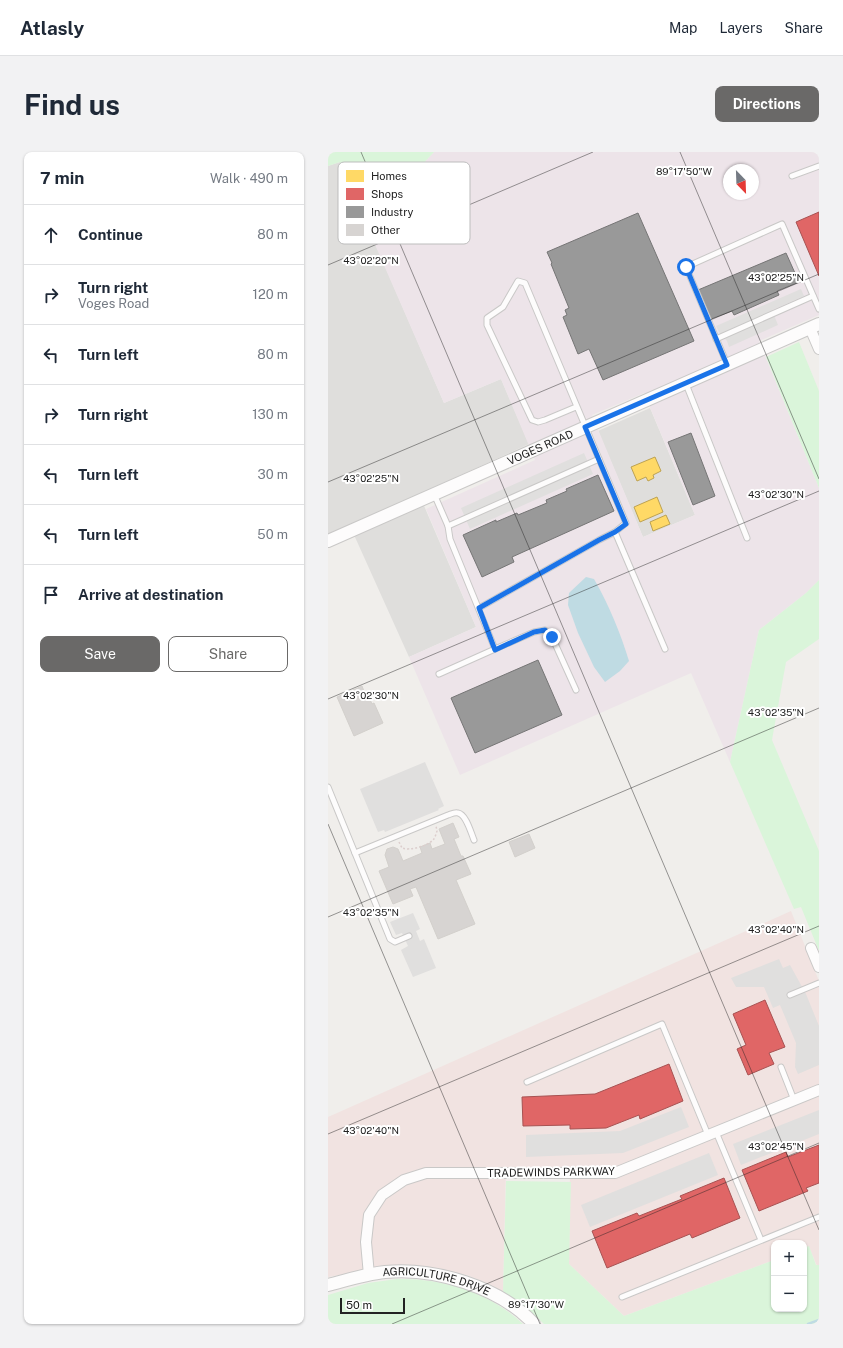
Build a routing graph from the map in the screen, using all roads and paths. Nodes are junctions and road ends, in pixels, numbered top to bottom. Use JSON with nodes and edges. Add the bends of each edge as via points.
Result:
{"nodes":[{"id":1,"x":819,"y":166,"type":"edge"},
{"id":2,"x":792,"y":176,"type":"dead end"},
{"id":3,"x":813,"y":296,"type":"junction"},
{"id":4,"x":819,"y":309,"type":"edge"},
{"id":5,"x":815,"y":326,"type":"edge"},
{"id":6,"x":716,"y":339,"type":"junction"},
{"id":7,"x":819,"y":349,"type":"edge"},
{"id":8,"x":727,"y":365,"type":"junction"},
{"id":9,"x":685,"y":383,"type":"junction"},
{"id":10,"x":576,"y":407,"type":"junction"},
{"id":11,"x":585,"y":427,"type":"junction"},
{"id":12,"x":599,"y":459,"type":"junction"},
{"id":13,"x":434,"y":494,"type":"junction"},
{"id":14,"x":448,"y":526,"type":"junction"},
{"id":15,"x":615,"y":532,"type":"junction"},
{"id":16,"x":748,"y":538,"type":"dead end"},
{"id":17,"x":328,"y":541,"type":"edge"},
{"id":18,"x":479,"y":608,"type":"junction"},
{"id":19,"x":665,"y":649,"type":"dead end"},
{"id":20,"x":495,"y":650,"type":"junction"},
{"id":21,"x":439,"y":674,"type":"dead end"},
{"id":22,"x":576,"y":690,"type":"dead end"},
{"id":23,"x":328,"y":787,"type":"edge"},
{"id":24,"x":434,"y":821,"type":"junction"},
{"id":25,"x":396,"y":836,"type":"junction"},
{"id":26,"x":474,"y":840,"type":"dead end"},
{"id":27,"x":355,"y":853,"type":"junction"},
{"id":28,"x":409,"y":936,"type":"dead end"},
{"id":29,"x":811,"y":948,"type":"dead end"},
{"id":30,"x":819,"y":967,"type":"edge"},
{"id":31,"x":819,"y":983,"type":"edge"},
{"id":32,"x":790,"y":995,"type":"dead end"},
{"id":33,"x":781,"y":1067,"type":"dead end"},
{"id":34,"x":527,"y":1082,"type":"dead end"},
{"id":35,"x":819,"y":1090,"type":"edge"},
{"id":36,"x":794,"y":1100,"type":"junction"},
{"id":37,"x":712,"y":1134,"type":"junction"},
{"id":38,"x":819,"y":1217,"type":"edge"},
{"id":39,"x":761,"y":1240,"type":"junction"},
{"id":40,"x":369,"y":1275,"type":"junction"},
{"id":41,"x":328,"y":1285,"type":"edge"},
{"id":42,"x":622,"y":1297,"type":"dead end"},
{"id":43,"x":534,"y":1324,"type":"edge"}],
"edges":[{"from":1,"to":2,"type":"lane"},
{"from":3,"to":4,"type":"lane"},
{"from":3,"to":6,"type":"lane"},
{"from":3,"to":6,"type":"lane","via":[[782,224],[686,267]]},
{"from":5,"to":7,"type":"street"},
{"from":5,"to":8,"type":"street","name":"VOGES ROAD"},
{"from":6,"to":8,"type":"lane"},
{"from":8,"to":9,"type":"street","name":"VOGES ROAD"},
{"from":9,"to":11,"type":"street","name":"VOGES ROAD"},
{"from":9,"to":16,"type":"lane"},
{"from":10,"to":10,"type":"lane","via":[[524,283],[518,281],[503,307],[486,318],[487,325],[532,420],[545,420]]},
{"from":10,"to":11,"type":"lane"},
{"from":11,"to":12,"type":"lane"},
{"from":11,"to":13,"type":"street","name":"VOGES ROAD"},
{"from":12,"to":14,"type":"lane"},
{"from":12,"to":15,"type":"lane","via":[[626,524]]},
{"from":13,"to":14,"type":"lane"},
{"from":13,"to":17,"type":"street","name":"VOGES ROAD"},
{"from":14,"to":18,"type":"lane","via":[[450,539]]},
{"from":15,"to":18,"type":"lane"},
{"from":15,"to":19,"type":"lane"},
{"from":18,"to":20,"type":"lane"},
{"from":20,"to":21,"type":"lane"},
{"from":20,"to":22,"type":"lane","via":[[534,632],[545,630],[552,637]]},
{"from":23,"to":27,"type":"lane"},
{"from":24,"to":25,"type":"lane"},
{"from":24,"to":25,"type":"path","via":[[438,831],[434,839],[419,847],[410,850],[402,848]]},
{"from":24,"to":26,"type":"lane","via":[[457,812],[462,814]]},
{"from":25,"to":27,"type":"lane"},
{"from":27,"to":28,"type":"lane","via":[[390,939],[395,942]]},
{"from":29,"to":30,"type":"street"},
{"from":31,"to":32,"type":"lane"},
{"from":33,"to":36,"type":"lane"},
{"from":34,"to":37,"type":"lane","via":[[662,1024]]},
{"from":35,"to":36,"type":"street","name":"TRADEWINDS PARKWAY"},
{"from":36,"to":37,"type":"street","name":"TRADEWINDS PARKWAY"},
{"from":37,"to":39,"type":"lane"},
{"from":37,"to":40,"type":"street","name":"TRADEWINDS PARKWAY","via":[[615,1173],[426,1173],[404,1180],[382,1195],[369,1216],[366,1242]]},
{"from":38,"to":39,"type":"lane"},
{"from":39,"to":42,"type":"lane"},
{"from":40,"to":41,"type":"street","name":"AGRICULTURE DRIVE"},
{"from":40,"to":43,"type":"street","name":"AGRICULTURE DRIVE","via":[[414,1271],[462,1281],[486,1290],[511,1305]]}]}
